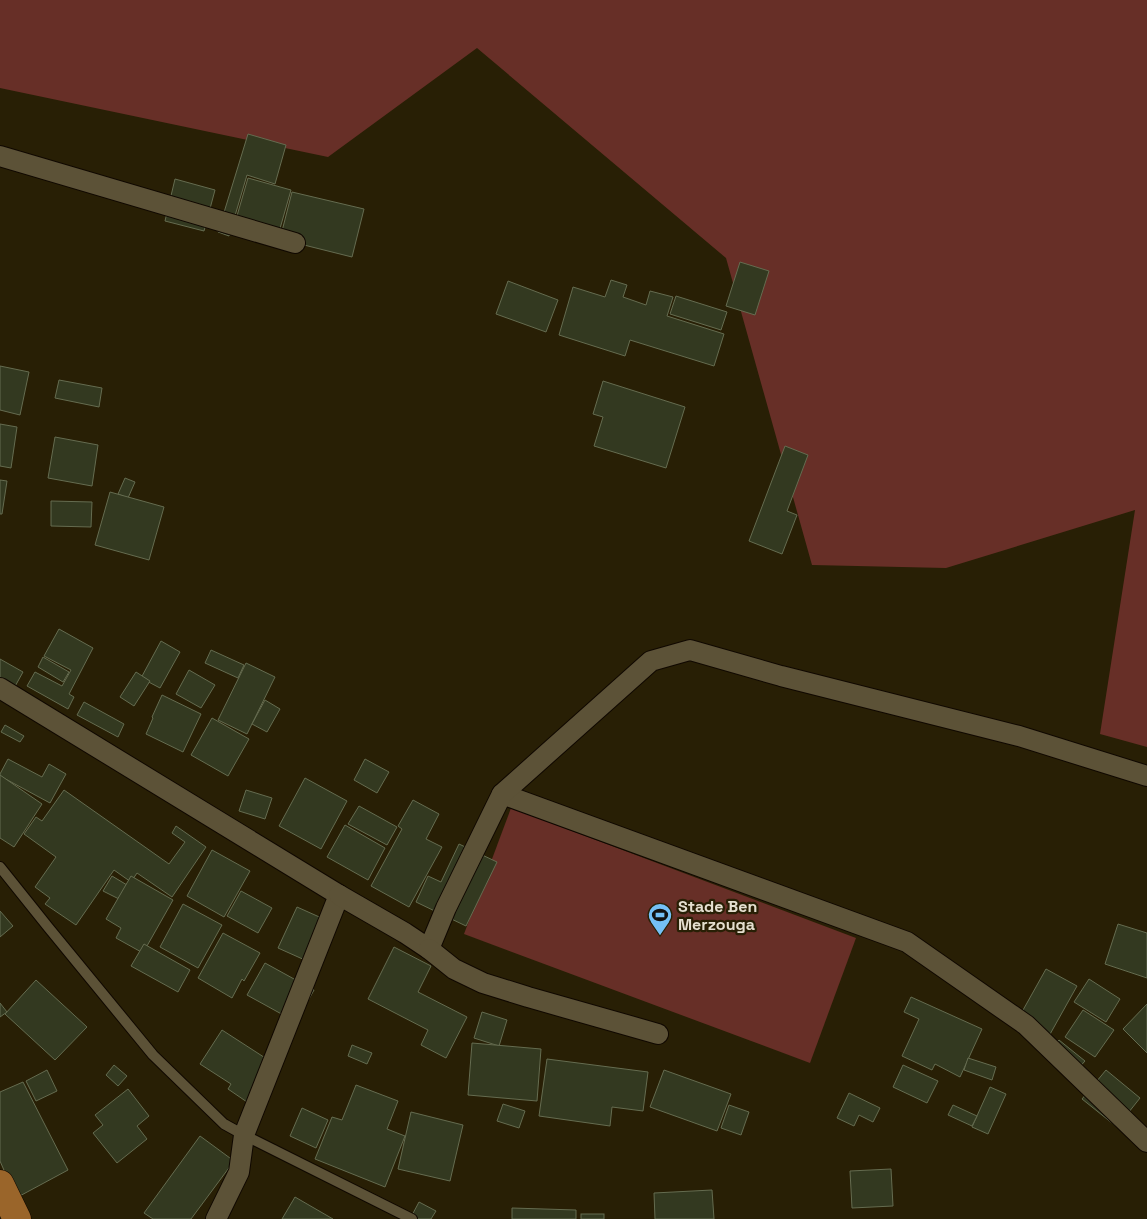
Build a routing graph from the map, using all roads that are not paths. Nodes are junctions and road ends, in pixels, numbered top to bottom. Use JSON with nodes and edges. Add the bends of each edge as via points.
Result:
{"nodes":[{"id":1,"x":0,"y":156,"type":"edge"},
{"id":2,"x":295,"y":243,"type":"dead end"},
{"id":3,"x":0,"y":688,"type":"edge"},
{"id":4,"x":1147,"y":776,"type":"edge"},
{"id":5,"x":502,"y":794,"type":"junction"},
{"id":6,"x":0,"y":867,"type":"edge"},
{"id":7,"x":339,"y":895,"type":"junction"},
{"id":8,"x":429,"y":949,"type":"junction"},
{"id":9,"x":658,"y":1034,"type":"dead end"},
{"id":10,"x":244,"y":1135,"type":"junction"},
{"id":11,"x":1147,"y":1142,"type":"edge"},
{"id":12,"x":0,"y":1184,"type":"edge"},
{"id":13,"x":17,"y":1219,"type":"edge"},
{"id":14,"x":216,"y":1219,"type":"edge"},
{"id":15,"x":412,"y":1219,"type":"edge"}],
"edges":[{"from":1,"to":2,"type":"street"},
{"from":3,"to":7,"type":"street"},
{"from":4,"to":5,"type":"street","via":[[1019,736],[690,650],[651,661]]},
{"from":5,"to":8,"type":"street"},
{"from":5,"to":11,"type":"street","via":[[907,942],[1026,1025]]},
{"from":6,"to":10,"type":"lane","via":[[153,1055],[224,1124]]},
{"from":7,"to":8,"type":"street"},
{"from":7,"to":10,"type":"street"},
{"from":8,"to":9,"type":"street","via":[[454,969],[482,983]]},
{"from":10,"to":14,"type":"street","via":[[239,1172]]},
{"from":10,"to":15,"type":"lane"},
{"from":12,"to":13,"type":"main road"}]}
